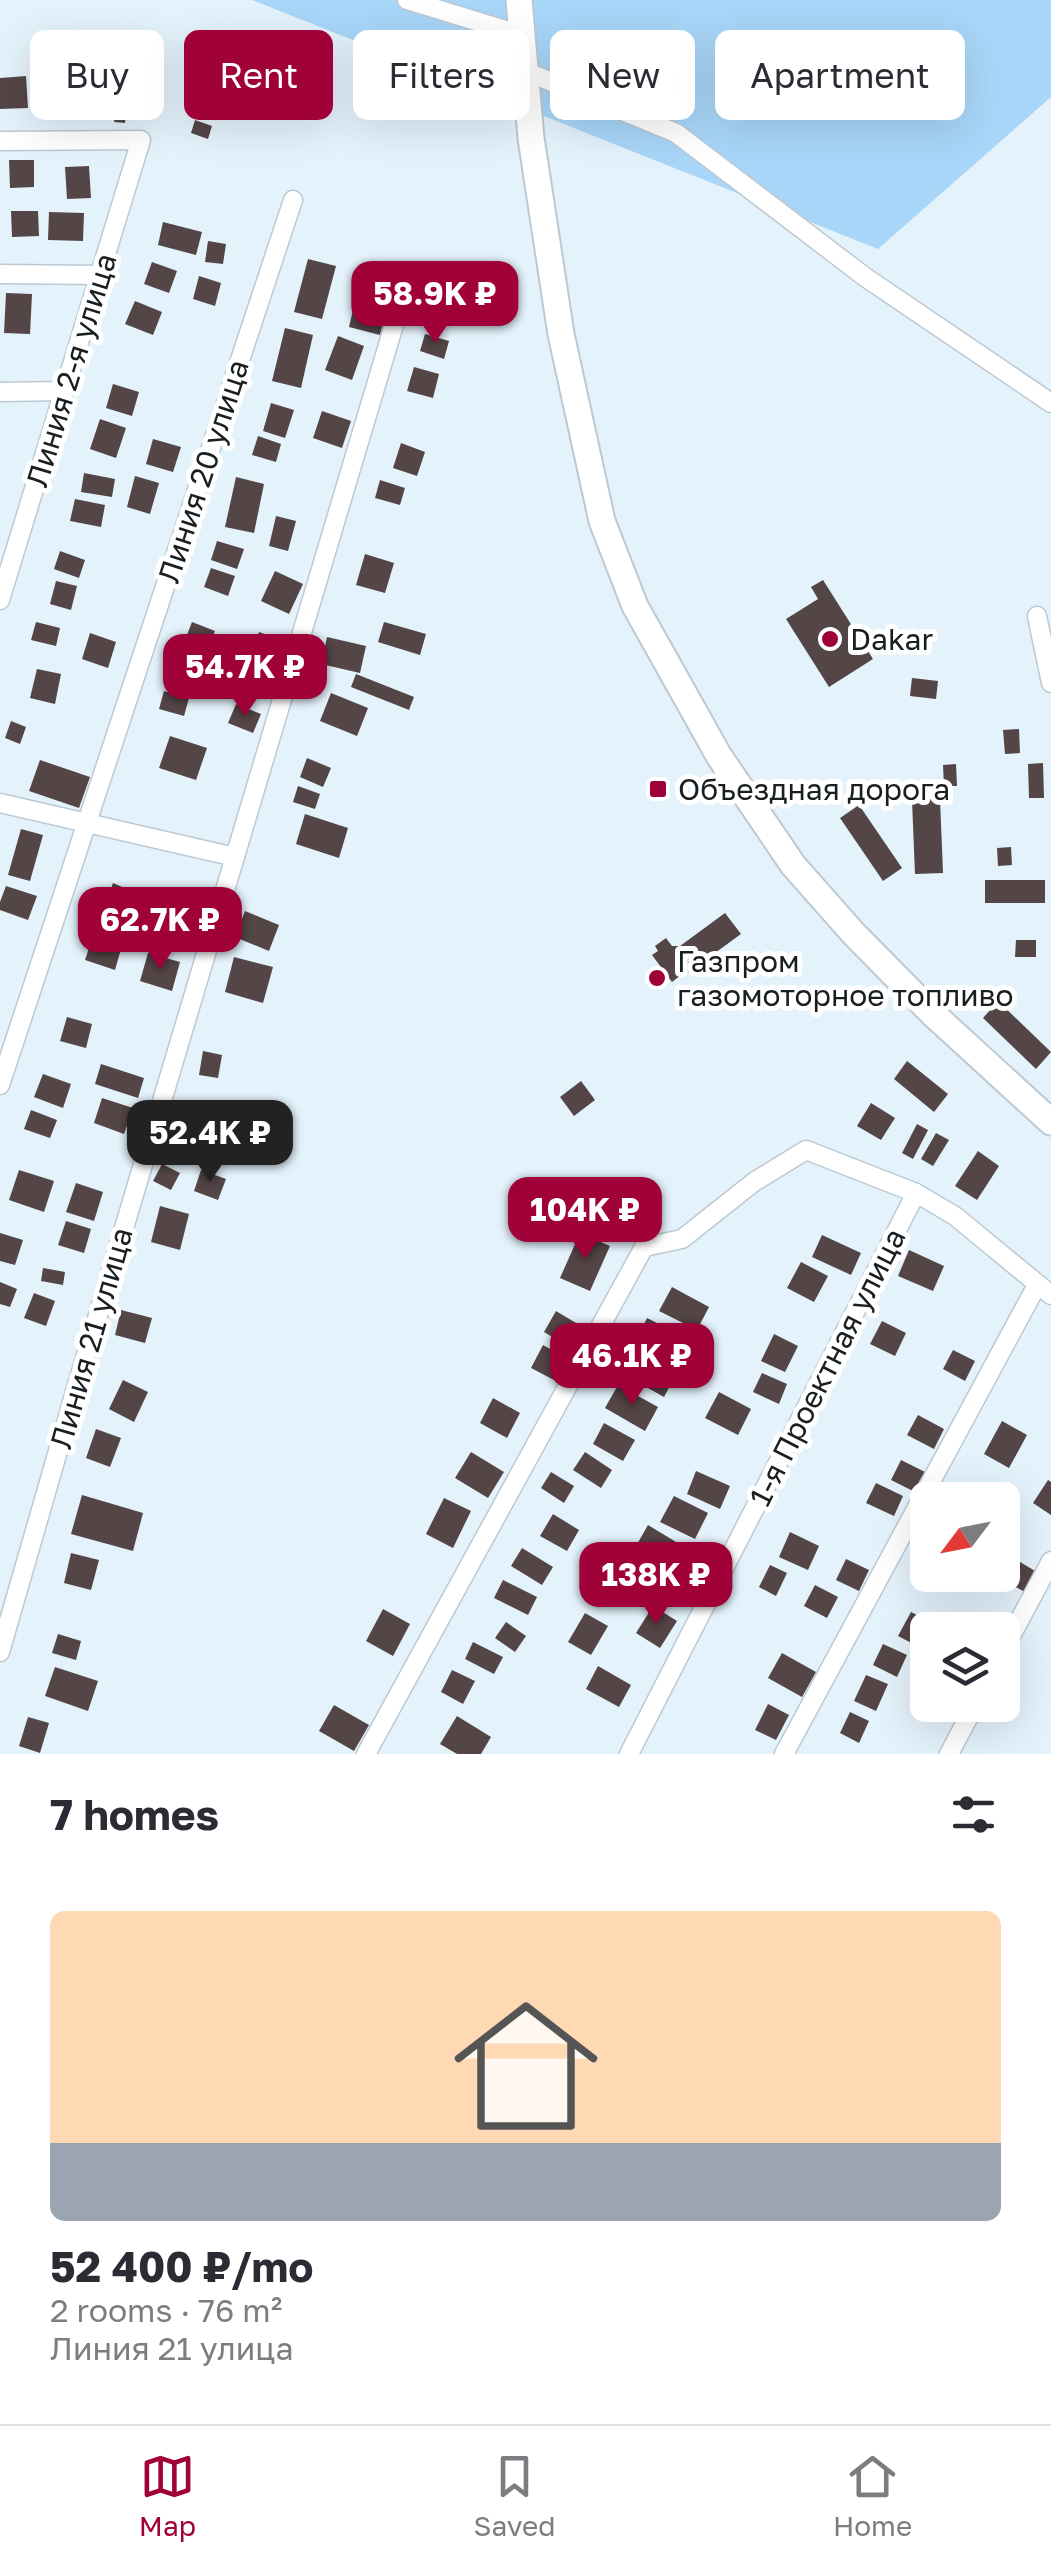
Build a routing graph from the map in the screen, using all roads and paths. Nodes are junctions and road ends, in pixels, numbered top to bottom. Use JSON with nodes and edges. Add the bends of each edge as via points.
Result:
{"nodes":[{"id":1,"x":407,"y":0,"type":"edge"},
{"id":2,"x":518,"y":0,"type":"edge"},
{"id":3,"x":506,"y":30,"type":"edge"},
{"id":4,"x":521,"y":30,"type":"edge"},
{"id":5,"x":530,"y":74,"type":"edge"},
{"id":6,"x":529,"y":120,"type":"edge"},
{"id":7,"x":0,"y":141,"type":"edge"},
{"id":8,"x":293,"y":200,"type":"dead end"},
{"id":9,"x":0,"y":274,"type":"edge"},
{"id":10,"x":100,"y":275,"type":"junction"},
{"id":11,"x":408,"y":278,"type":"dead end"},
{"id":12,"x":64,"y":391,"type":"junction"},
{"id":13,"x":0,"y":392,"type":"edge"},
{"id":14,"x":1051,"y":403,"type":"edge"},
{"id":15,"x":0,"y":534,"type":"edge"},
{"id":16,"x":20,"y":534,"type":"junction"},
{"id":17,"x":0,"y":600,"type":"edge"},
{"id":18,"x":1038,"y":616,"type":"dead end"},
{"id":19,"x":1051,"y":683,"type":"edge"},
{"id":20,"x":0,"y":802,"type":"edge"},
{"id":21,"x":87,"y":822,"type":"junction"},
{"id":22,"x":235,"y":857,"type":"junction"},
{"id":23,"x":0,"y":1084,"type":"edge"},
{"id":24,"x":1051,"y":1122,"type":"edge"},
{"id":25,"x":916,"y":1194,"type":"junction"},
{"id":26,"x":1044,"y":1290,"type":"edge"},
{"id":27,"x":1051,"y":1562,"type":"edge"},
{"id":28,"x":1020,"y":1620,"type":"edge"},
{"id":29,"x":0,"y":1652,"type":"edge"},
{"id":30,"x":966,"y":1722,"type":"edge"},
{"id":31,"x":366,"y":1754,"type":"edge"},
{"id":32,"x":629,"y":1754,"type":"edge"},
{"id":33,"x":784,"y":1754,"type":"edge"},
{"id":34,"x":949,"y":1754,"type":"edge"}],
"edges":[{"from":1,"to":3,"type":"street"},
{"from":2,"to":4,"type":"main road"},
{"from":5,"to":14,"type":"street","via":[[676,133],[865,277]]},
{"from":6,"to":24,"type":"main road","via":[[561,334],[602,521],[636,606],[719,756],[792,865],[934,1014]]},
{"from":7,"to":10,"type":"street","name":"Линия 2-я улица","via":[[141,140]]},
{"from":8,"to":21,"type":"street","name":"Линия 20 улица"},
{"from":9,"to":10,"type":"street"},
{"from":10,"to":12,"type":"street","name":"Линия 2-я улица"},
{"from":11,"to":22,"type":"street","name":"Линия 21 улица"},
{"from":12,"to":13,"type":"street"},
{"from":12,"to":16,"type":"street","name":"Линия 2-я улица"},
{"from":15,"to":16,"type":"street"},
{"from":16,"to":17,"type":"street","name":"Линия 2-я улица"},
{"from":18,"to":19,"type":"street"},
{"from":20,"to":21,"type":"street"},
{"from":21,"to":22,"type":"street"},
{"from":21,"to":23,"type":"street","name":"Линия 20 улица"},
{"from":22,"to":29,"type":"street","name":"Линия 21 улица"},
{"from":25,"to":26,"type":"street","via":[[955,1216]]},
{"from":25,"to":31,"type":"street","via":[[806,1150],[682,1238],[644,1247]]},
{"from":25,"to":32,"type":"street","name":"1-я Проектная улица"},
{"from":26,"to":33,"type":"street"},
{"from":27,"to":28,"type":"street"},
{"from":30,"to":34,"type":"street"}]}
